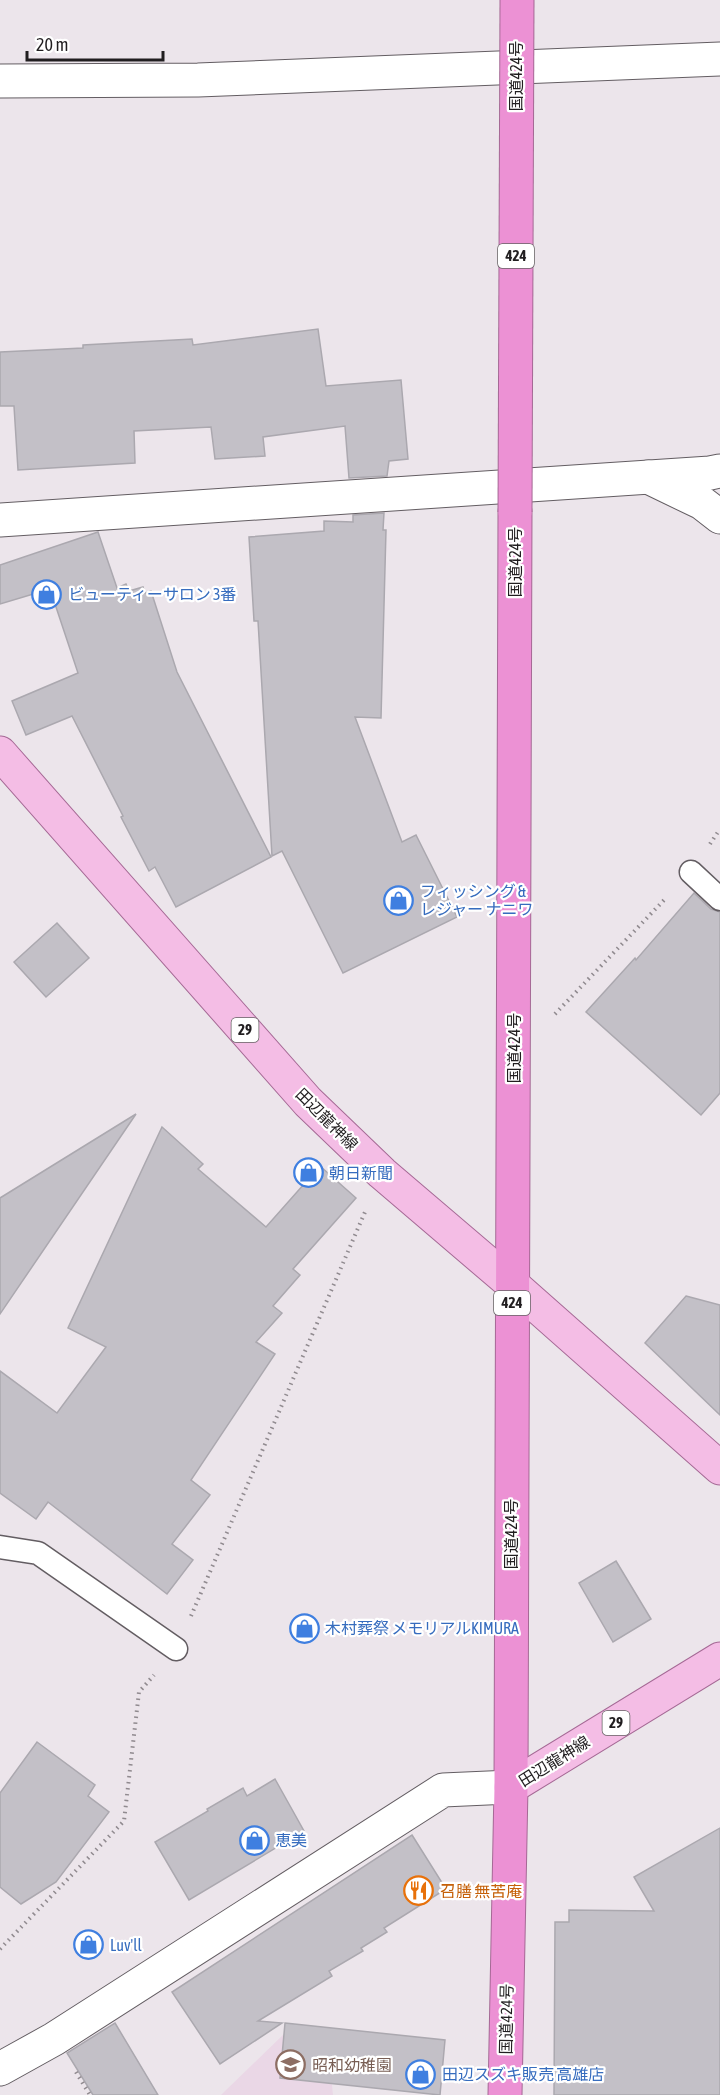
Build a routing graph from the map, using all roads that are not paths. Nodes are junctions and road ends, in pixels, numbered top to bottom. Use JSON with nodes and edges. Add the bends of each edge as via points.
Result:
{"nodes":[{"id":1,"x":517,"y":0,"type":"edge"},
{"id":2,"x":720,"y":59,"type":"edge"},
{"id":3,"x":0,"y":81,"type":"edge"},
{"id":4,"x":720,"y":471,"type":"edge"},
{"id":5,"x":648,"y":477,"type":"junction"},
{"id":6,"x":720,"y":517,"type":"edge"},
{"id":7,"x":0,"y":520,"type":"edge"},
{"id":8,"x":0,"y":753,"type":"edge"},
{"id":9,"x":691,"y":872,"type":"road end"},
{"id":10,"x":720,"y":899,"type":"edge"},
{"id":11,"x":512,"y":1284,"type":"junction"},
{"id":12,"x":720,"y":1468,"type":"edge"},
{"id":13,"x":0,"y":1548,"type":"edge"},
{"id":14,"x":176,"y":1649,"type":"road end"},
{"id":15,"x":720,"y":1659,"type":"edge"},
{"id":16,"x":511,"y":1787,"type":"junction"},
{"id":17,"x":0,"y":2069,"type":"edge"},
{"id":18,"x":505,"y":2095,"type":"edge"}],
"edges":[{"from":1,"to":11,"type":"highway","name":"国道424号","number":"424","bridge":true},
{"from":2,"to":3,"type":"street","via":[[198,80]]},
{"from":4,"to":5,"type":"street"},
{"from":5,"to":6,"type":"street","via":[[702,503]]},
{"from":5,"to":7,"type":"street"},
{"from":8,"to":11,"type":"main road","name":"田辺龍神線","number":"29","via":[[308,1102],[382,1173]]},
{"from":9,"to":10,"type":"lane"},
{"from":11,"to":12,"type":"main road","name":"田辺龍神線"},
{"from":11,"to":16,"type":"highway","name":"国道424号","number":"424"},
{"from":13,"to":14,"type":"lane","via":[[38,1553]]},
{"from":15,"to":16,"type":"main road","name":"田辺龍神線","number":"29"},
{"from":16,"to":17,"type":"street","via":[[443,1790],[54,2039]]},
{"from":16,"to":18,"type":"highway","name":"国道424号","number":"424"}]}
